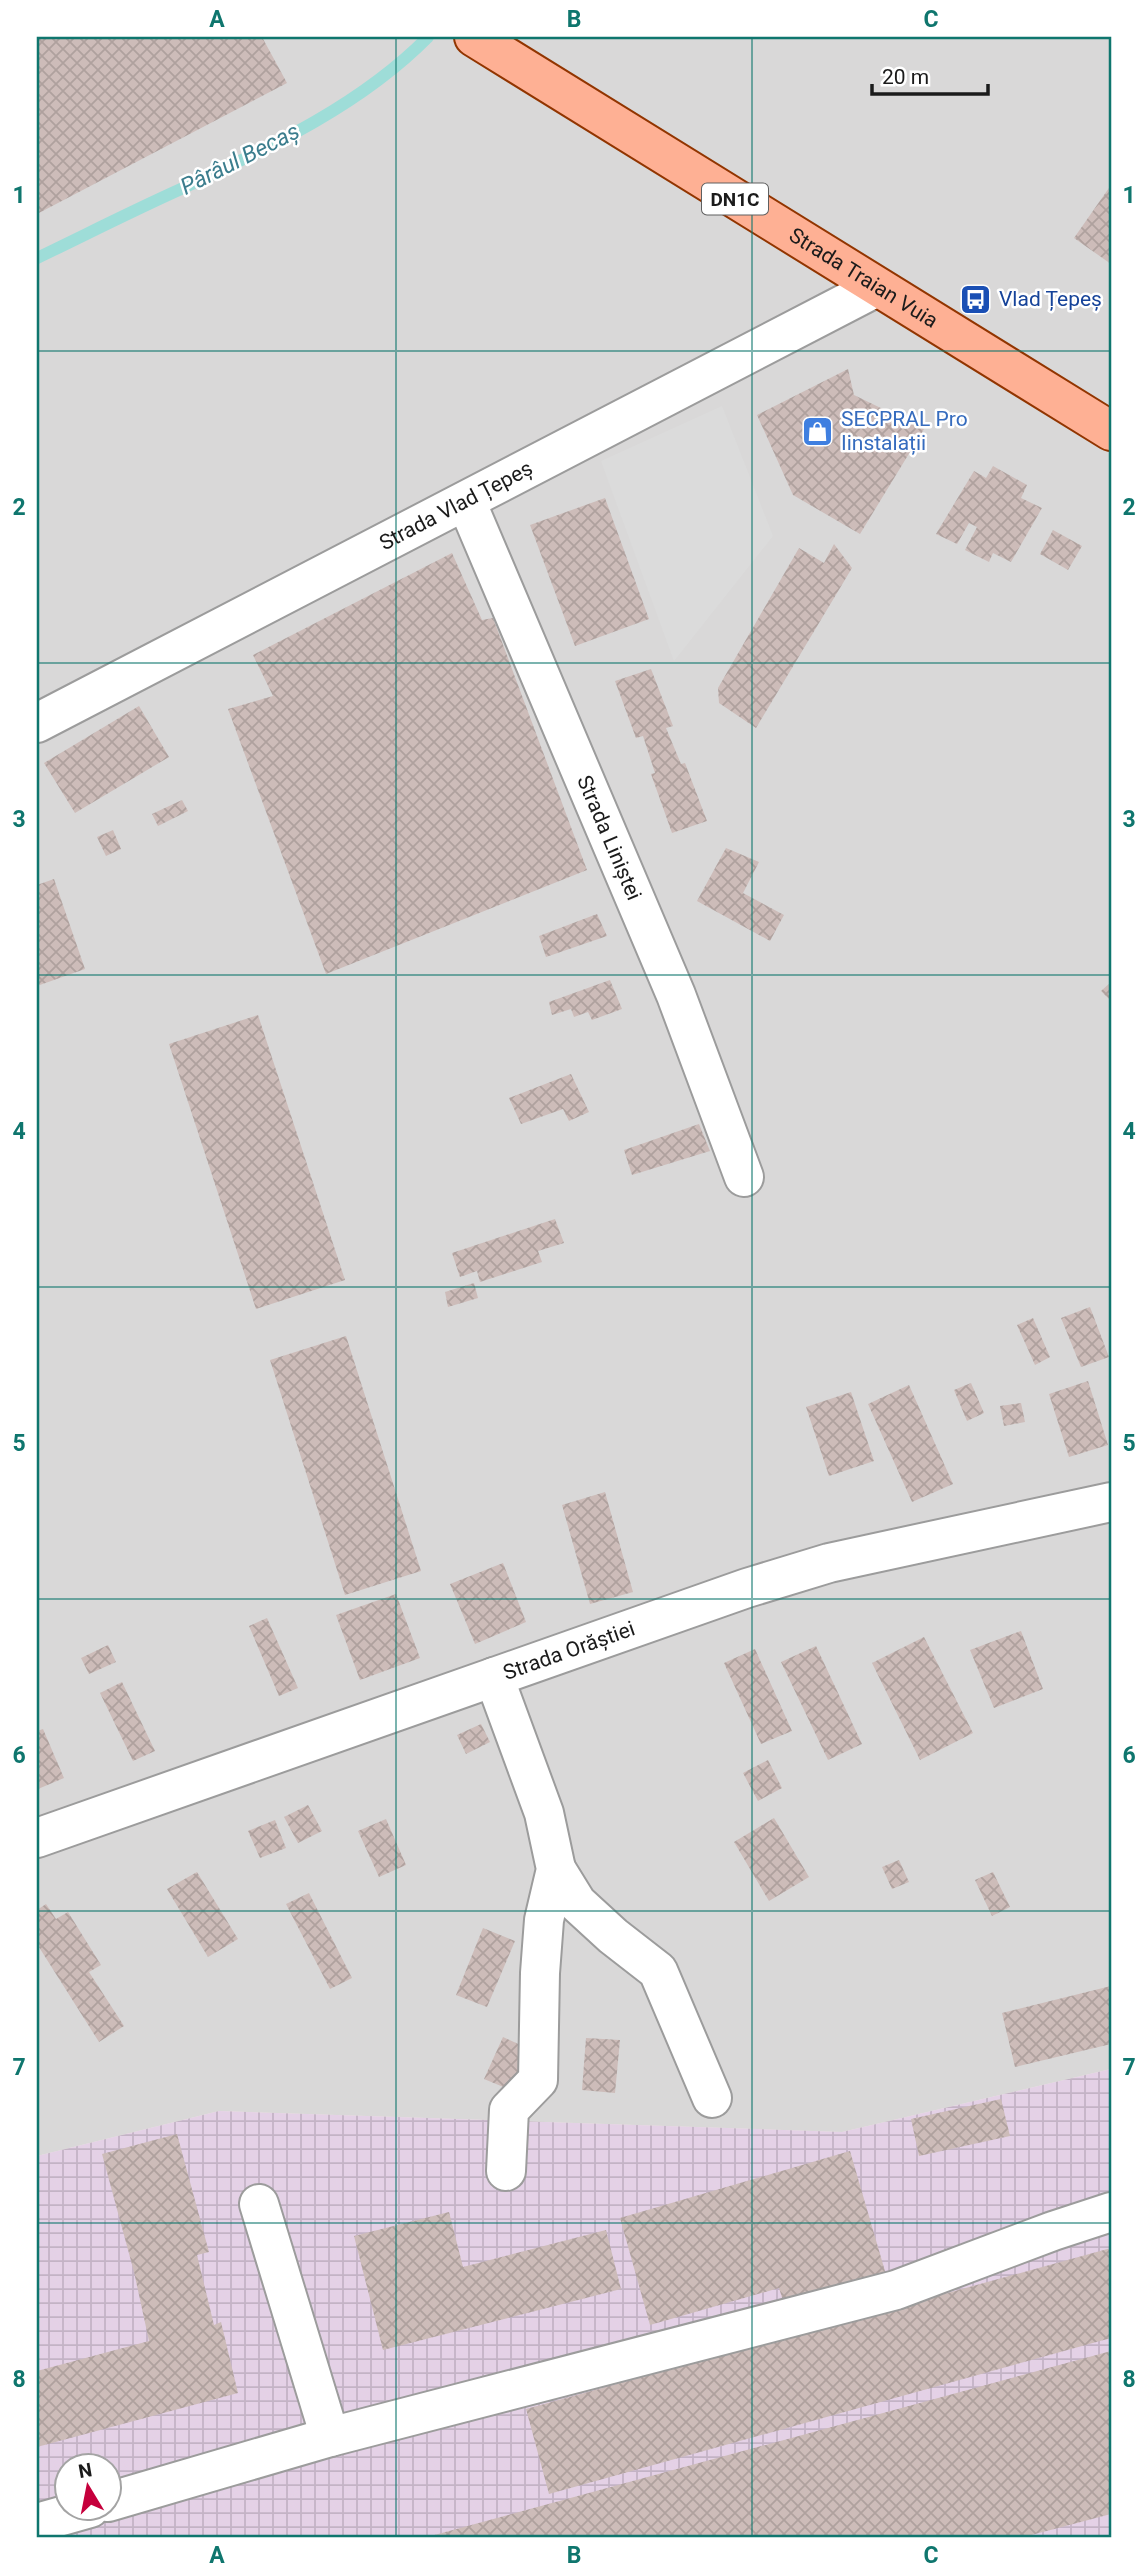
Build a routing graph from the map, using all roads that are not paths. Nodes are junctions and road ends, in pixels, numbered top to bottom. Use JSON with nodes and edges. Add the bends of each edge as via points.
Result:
{"nodes":[{"id":1,"x":474,"y":37,"type":"edge"},
{"id":2,"x":877,"y":287,"type":"junction"},
{"id":3,"x":1111,"y":431,"type":"edge"},
{"id":4,"x":466,"y":501,"type":"junction"},
{"id":5,"x":37,"y":723,"type":"edge"},
{"id":6,"x":744,"y":1177,"type":"dead end"},
{"id":7,"x":1111,"y":1502,"type":"edge"},
{"id":8,"x":494,"y":1677,"type":"junction"},
{"id":9,"x":37,"y":1838,"type":"edge"},
{"id":10,"x":556,"y":1869,"type":"junction"},
{"id":11,"x":712,"y":2098,"type":"dead end"},
{"id":12,"x":506,"y":2171,"type":"dead end"},
{"id":13,"x":259,"y":2204,"type":"dead end"},
{"id":14,"x":1111,"y":2212,"type":"edge"},
{"id":15,"x":330,"y":2437,"type":"junction"},
{"id":16,"x":122,"y":2498,"type":"edge"}],
"edges":[{"from":1,"to":2,"type":"main road","name":"Strada Traian Vuia","number":"DN1C"},
{"from":2,"to":3,"type":"main road","name":"Strada Traian Vuia","number":"DN1C"},
{"from":2,"to":4,"type":"street","name":"Strada Vlad Țepeș"},
{"from":4,"to":5,"type":"street","name":"Strada Vlad Țepeș"},
{"from":4,"to":6,"type":"street","name":"Strada Liniștei","via":[[676,995]]},
{"from":7,"to":8,"type":"street","name":"Strada Orăștiei","via":[[829,1563]]},
{"from":8,"to":9,"type":"street","name":"Strada Orăștiei"},
{"from":8,"to":10,"type":"street","via":[[544,1813]]},
{"from":10,"to":11,"type":"street","via":[[577,1903],[658,1970]]},
{"from":10,"to":12,"type":"street","via":[[544,1920],[538,2080],[509,2110]]},
{"from":13,"to":15,"type":"street"},
{"from":14,"to":15,"type":"street","via":[[896,2290]]},
{"from":15,"to":16,"type":"street"}]}
